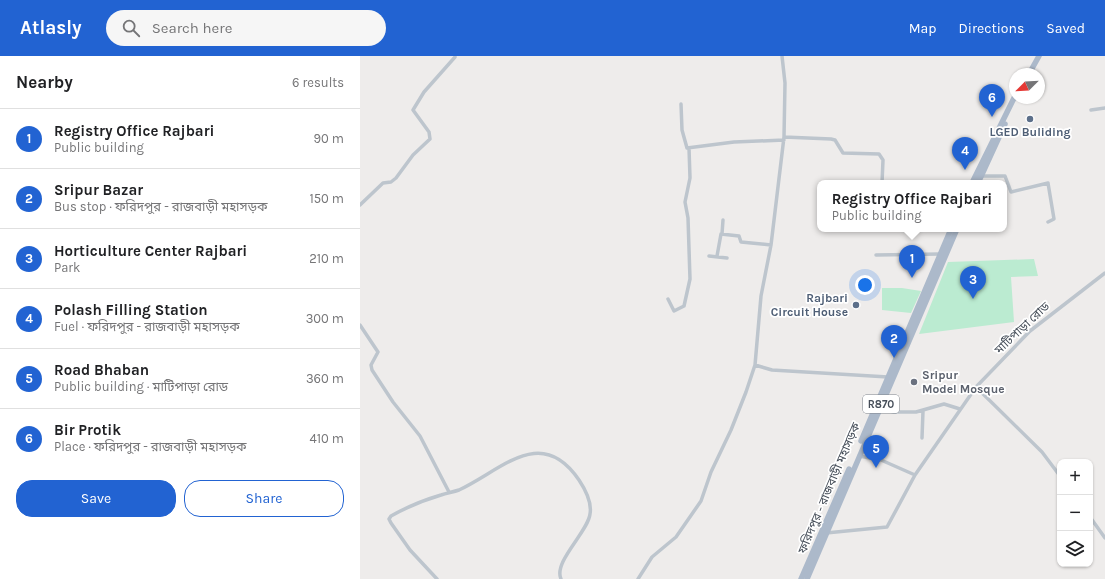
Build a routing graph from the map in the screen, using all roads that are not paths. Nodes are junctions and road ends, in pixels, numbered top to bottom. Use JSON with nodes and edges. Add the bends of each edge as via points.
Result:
{"nodes":[{"id":1,"x":782,"y":56,"type":"edge"},
{"id":2,"x":1039,"y":56,"type":"edge"},
{"id":3,"x":455,"y":57,"type":"dead end"},
{"id":4,"x":1032,"y":68,"type":"edge"},
{"id":5,"x":681,"y":104,"type":"dead end"},
{"id":6,"x":1011,"y":104,"type":"edge"},
{"id":7,"x":1014,"y":104,"type":"edge"},
{"id":8,"x":1105,"y":108,"type":"edge"},
{"id":9,"x":1091,"y":110,"type":"dead end"},
{"id":10,"x":784,"y":138,"type":"junction"},
{"id":11,"x":689,"y":148,"type":"junction"},
{"id":12,"x":981,"y":176,"type":"junction"},
{"id":13,"x":882,"y":180,"type":"edge"},
{"id":14,"x":973,"y":180,"type":"edge"},
{"id":15,"x":979,"y":180,"type":"edge"},
{"id":16,"x":1006,"y":180,"type":"edge"},
{"id":17,"x":1007,"y":181,"type":"edge"},
{"id":18,"x":360,"y":205,"type":"edge"},
{"id":19,"x":722,"y":220,"type":"dead end"},
{"id":20,"x":1048,"y":222,"type":"dead end"},
{"id":21,"x":950,"y":232,"type":"edge"},
{"id":22,"x":956,"y":232,"type":"edge"},
{"id":23,"x":722,"y":234,"type":"junction"},
{"id":24,"x":771,"y":245,"type":"junction"},
{"id":25,"x":876,"y":254,"type":"dead end"},
{"id":26,"x":940,"y":254,"type":"junction"},
{"id":27,"x":709,"y":256,"type":"dead end"},
{"id":28,"x":717,"y":256,"type":"junction"},
{"id":29,"x":727,"y":258,"type":"dead end"},
{"id":30,"x":1105,"y":273,"type":"edge"},
{"id":31,"x":668,"y":300,"type":"dead end"},
{"id":32,"x":360,"y":325,"type":"edge"},
{"id":33,"x":755,"y":365,"type":"junction"},
{"id":34,"x":888,"y":377,"type":"junction"},
{"id":35,"x":976,"y":387,"type":"junction"},
{"id":36,"x":879,"y":408,"type":"junction"},
{"id":37,"x":960,"y":409,"type":"junction"},
{"id":38,"x":923,"y":411,"type":"junction"},
{"id":39,"x":922,"y":438,"type":"dead end"},
{"id":40,"x":858,"y":456,"type":"junction"},
{"id":41,"x":1057,"y":472,"type":"edge"},
{"id":42,"x":915,"y":475,"type":"junction"},
{"id":43,"x":449,"y":492,"type":"junction"},
{"id":44,"x":1093,"y":521,"type":"edge"},
{"id":45,"x":826,"y":533,"type":"junction"},
{"id":46,"x":1105,"y":538,"type":"edge"},
{"id":47,"x":437,"y":579,"type":"edge"},
{"id":48,"x":561,"y":579,"type":"edge"},
{"id":49,"x":638,"y":579,"type":"edge"},
{"id":50,"x":802,"y":579,"type":"edge"},
{"id":51,"x":806,"y":579,"type":"edge"}],
"edges":[{"from":1,"to":10,"type":"street","via":[[785,83]]},
{"from":2,"to":4,"type":"main road"},
{"from":3,"to":18,"type":"street","via":[[424,92],[413,110],[429,132],[430,139],[413,155],[396,178],[383,183]]},
{"from":5,"to":11,"type":"street","via":[[682,130],[685,146]]},
{"from":6,"to":14,"type":"main road"},
{"from":7,"to":12,"type":"main road"},
{"from":8,"to":9,"type":"street"},
{"from":10,"to":11,"type":"street"},
{"from":10,"to":13,"type":"street","via":[[831,138],[843,153],[878,154],[883,160]]},
{"from":10,"to":24,"type":"street"},
{"from":11,"to":31,"type":"street","via":[[690,178],[685,202],[690,279],[684,306],[674,311]]},
{"from":12,"to":15,"type":"main road"},
{"from":12,"to":16,"type":"street","via":[[1005,176]]},
{"from":17,"to":20,"type":"street","via":[[1011,192],[1048,183],[1054,219]]},
{"from":19,"to":23,"type":"street"},
{"from":21,"to":26,"type":"main road","name":"ফরিদপুর - রাজবাড়ী মহাসড়ক","number":"R870"},
{"from":22,"to":36,"type":"main road","name":"ফরিদপুর - রাজবাড়ী মহাসড়ক","number":"R870"},
{"from":23,"to":24,"type":"street","via":[[739,236],[741,242]]},
{"from":23,"to":28,"type":"street"},
{"from":24,"to":33,"type":"street","via":[[761,296]]},
{"from":25,"to":26,"type":"street"},
{"from":26,"to":34,"type":"main road","name":"ফরিদপুর - রাজবাড়ী মহাসড়ক","number":"R870"},
{"from":27,"to":28,"type":"street"},
{"from":28,"to":29,"type":"street"},
{"from":30,"to":35,"type":"street","name":"মাটিপাড়া রোড","via":[[1030,332]]},
{"from":32,"to":43,"type":"street","via":[[378,352],[371,365],[372,370],[420,436]]},
{"from":33,"to":34,"type":"street","via":[[772,370]]},
{"from":33,"to":49,"type":"street","via":[[701,501],[685,526],[672,541],[652,557]]},
{"from":34,"to":50,"type":"main road","name":"ফরিদপুর - রাজবাড়ী মহাসড়ক","number":"R870"},
{"from":35,"to":37,"type":"street","name":"মাটিপাড়া রোড"},
{"from":35,"to":41,"type":"street","via":[[1042,452]]},
{"from":36,"to":38,"type":"street","via":[[901,412]]},
{"from":36,"to":40,"type":"main road","name":"ফরিদপুর - রাজবাড়ী মহাসড়ক","number":"R870"},
{"from":37,"to":38,"type":"street","via":[[940,404]]},
{"from":37,"to":42,"type":"street","name":"মাটিপাড়া রোড"},
{"from":38,"to":39,"type":"street"},
{"from":40,"to":42,"type":"street","via":[[880,460]]},
{"from":40,"to":45,"type":"main road","name":"ফরিদপুর - রাজবাড়ী মহাসড়ক","number":"R870"},
{"from":42,"to":45,"type":"street","name":"মাটিপাড়া রোড","via":[[887,527]]},
{"from":43,"to":47,"type":"street","via":[[401,510],[389,518],[410,550]]},
{"from":43,"to":48,"type":"street","via":[[457,491],[513,460],[536,452],[548,454],[570,467],[580,482],[590,506],[590,516],[563,562],[559,572]]},
{"from":44,"to":46,"type":"street"},
{"from":45,"to":51,"type":"main road","name":"ফরিদপুর - রাজবাড়ী মহাসড়ক","number":"R870"}]}
